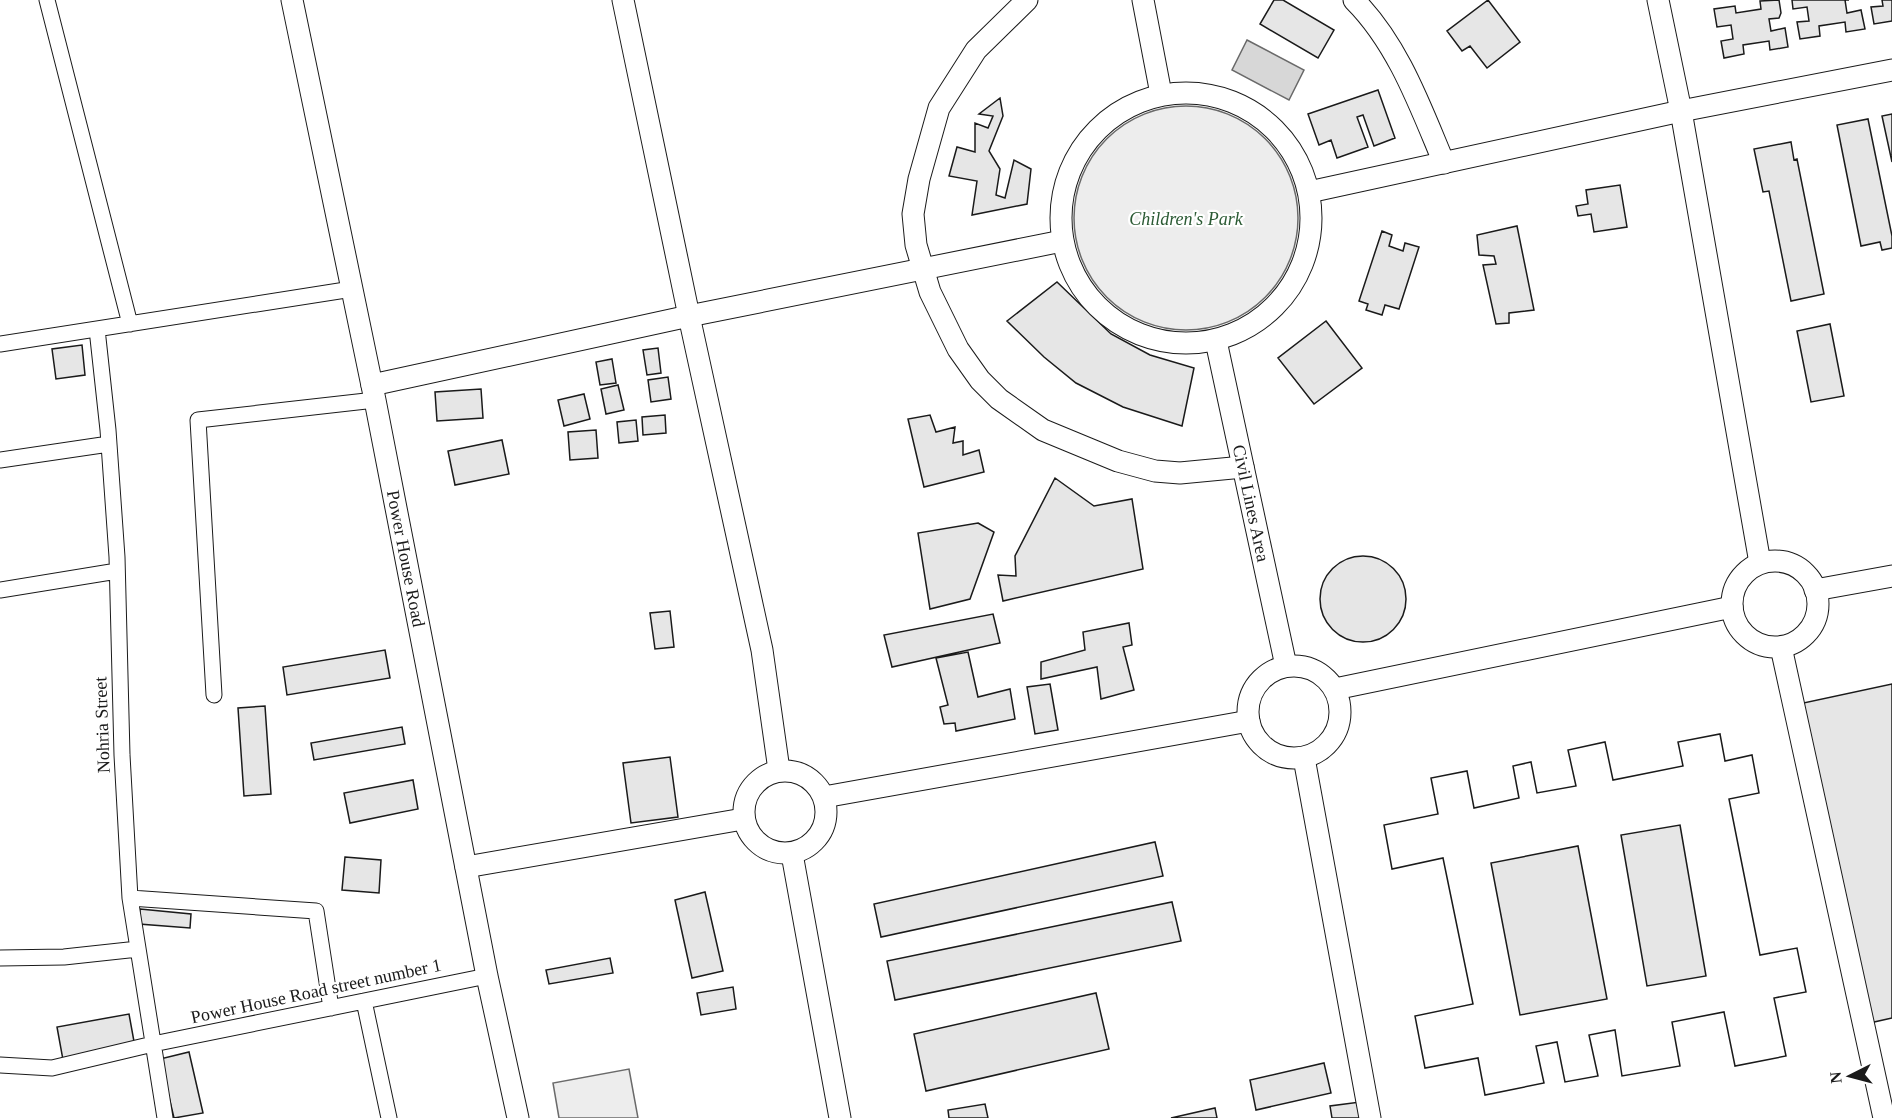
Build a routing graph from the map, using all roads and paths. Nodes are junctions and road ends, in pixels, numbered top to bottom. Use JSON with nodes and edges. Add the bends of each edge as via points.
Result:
{"nodes":[{"id":1,"x":47,"y":0,"type":"edge"},
{"id":2,"x":292,"y":0,"type":"edge"},
{"id":3,"x":623,"y":0,"type":"edge"},
{"id":4,"x":1027,"y":0,"type":"edge"},
{"id":5,"x":1143,"y":0,"type":"edge"},
{"id":6,"x":1354,"y":0,"type":"edge"},
{"id":7,"x":1658,"y":0,"type":"edge"},
{"id":8,"x":1892,"y":70,"type":"edge"},
{"id":9,"x":1161,"y":94,"type":"junction"},
{"id":10,"x":1681,"y":111,"type":"junction"},
{"id":11,"x":1444,"y":163,"type":"junction"},
{"id":12,"x":1309,"y":192,"type":"junction"},
{"id":13,"x":1062,"y":241,"type":"junction"},
{"id":14,"x":924,"y":268,"type":"junction"},
{"id":15,"x":352,"y":290,"type":"junction"},
{"id":16,"x":690,"y":316,"type":"junction"},
{"id":17,"x":129,"y":324,"type":"junction"},
{"id":18,"x":97,"y":329,"type":"junction"},
{"id":19,"x":1216,"y":341,"type":"junction"},
{"id":20,"x":0,"y":344,"type":"edge"},
{"id":21,"x":373,"y":393,"type":"junction"},
{"id":22,"x":109,"y":444,"type":"junction"},
{"id":23,"x":0,"y":460,"type":"edge"},
{"id":24,"x":1243,"y":467,"type":"junction"},
{"id":25,"x":1760,"y":563,"type":"junction"},
{"id":26,"x":117,"y":571,"type":"junction"},
{"id":27,"x":1892,"y":576,"type":"edge"},
{"id":28,"x":0,"y":590,"type":"edge"},
{"id":29,"x":1815,"y":590,"type":"junction"},
{"id":30,"x":1732,"y":607,"type":"junction"},
{"id":31,"x":1781,"y":647,"type":"junction"},
{"id":32,"x":1286,"y":666,"type":"junction"},
{"id":33,"x":1335,"y":689,"type":"junction"},
{"id":34,"x":214,"y":695,"type":"dead end"},
{"id":35,"x":1249,"y":721,"type":"junction"},
{"id":36,"x":1304,"y":758,"type":"junction"},
{"id":37,"x":779,"y":771,"type":"junction"},
{"id":38,"x":824,"y":797,"type":"junction"},
{"id":39,"x":743,"y":819,"type":"junction"},
{"id":40,"x":792,"y":854,"type":"junction"},
{"id":41,"x":466,"y":867,"type":"junction"},
{"id":42,"x":130,"y":897,"type":"junction"},
{"id":43,"x":138,"y":949,"type":"junction"},
{"id":44,"x":0,"y":958,"type":"edge"},
{"id":45,"x":487,"y":976,"type":"junction"},
{"id":46,"x":364,"y":1001,"type":"junction"},
{"id":47,"x":331,"y":1008,"type":"junction"},
{"id":48,"x":153,"y":1044,"type":"junction"},
{"id":49,"x":0,"y":1065,"type":"edge"},
{"id":50,"x":165,"y":1118,"type":"edge"},
{"id":51,"x":389,"y":1118,"type":"edge"},
{"id":52,"x":518,"y":1118,"type":"edge"},
{"id":53,"x":840,"y":1118,"type":"edge"},
{"id":54,"x":1370,"y":1118,"type":"edge"},
{"id":55,"x":1884,"y":1118,"type":"edge"}],
"edges":[{"from":1,"to":17,"type":"street"},
{"from":2,"to":15,"type":"street","name":"Power House Road"},
{"from":3,"to":16,"type":"street"},
{"from":4,"to":14,"type":"street","via":[[976,50],[939,108],[913,214],[916,245]]},
{"from":5,"to":9,"type":"street"},
{"from":6,"to":11,"type":"street","via":[[1397,57]]},
{"from":7,"to":10,"type":"street"},
{"from":8,"to":10,"type":"street"},
{"from":9,"to":12,"type":"street","via":[[1200,93],[1246,108],[1270,125],[1295,155]]},
{"from":9,"to":13,"type":"street","via":[[1124,108],[1088,140],[1072,164],[1061,202]]},
{"from":10,"to":11,"type":"street"},
{"from":10,"to":25,"type":"street"},
{"from":11,"to":12,"type":"street"},
{"from":12,"to":19,"type":"street","via":[[1311,231],[1302,268],[1281,301],[1252,326]]},
{"from":13,"to":14,"type":"street"},
{"from":13,"to":19,"type":"street","via":[[1076,280],[1101,312],[1136,334],[1175,345]]},
{"from":14,"to":16,"type":"street"},
{"from":14,"to":24,"type":"street","via":[[930,292],[970,367],[999,399],[1043,430],[1118,461],[1155,471],[1180,473]]},
{"from":15,"to":17,"type":"street"},
{"from":15,"to":21,"type":"street","name":"Power House Road"},
{"from":16,"to":21,"type":"street"},
{"from":16,"to":37,"type":"street","via":[[762,650]]},
{"from":17,"to":18,"type":"street"},
{"from":18,"to":20,"type":"street"},
{"from":18,"to":22,"type":"street","name":"Nohria Street"},
{"from":19,"to":24,"type":"street","name":"Civil Lines Area"},
{"from":21,"to":34,"type":"street","via":[[198,420]]},
{"from":21,"to":41,"type":"street","name":"Power House Road"},
{"from":22,"to":23,"type":"street"},
{"from":22,"to":26,"type":"street","name":"Nohria Street"},
{"from":24,"to":32,"type":"street","name":"Civil Lines Area"},
{"from":25,"to":29,"type":"street","via":[[1787,562],[1799,568]]},
{"from":25,"to":30,"type":"street","via":[[1738,580]]},
{"from":26,"to":28,"type":"street"},
{"from":26,"to":42,"type":"street","name":"Nohria Street"},
{"from":27,"to":29,"type":"street"},
{"from":29,"to":31,"type":"street","via":[[1818,602],[1812,627],[1804,636]]},
{"from":30,"to":31,"type":"street","via":[[1743,633],[1760,644]]},
{"from":30,"to":33,"type":"street"},
{"from":31,"to":55,"type":"street"},
{"from":32,"to":33,"type":"street","via":[[1314,669]]},
{"from":32,"to":35,"type":"street","via":[[1260,680],[1248,706]]},
{"from":33,"to":36,"type":"street","via":[[1340,710],[1337,732],[1329,744]]},
{"from":35,"to":36,"type":"street","via":[[1258,740],[1275,754]]},
{"from":35,"to":38,"type":"street"},
{"from":36,"to":54,"type":"street"},
{"from":37,"to":38,"type":"street","via":[[801,773],[816,784]]},
{"from":37,"to":39,"type":"street","via":[[761,777],[746,795]]},
{"from":38,"to":40,"type":"street","via":[[824,828],[810,847]]},
{"from":39,"to":40,"type":"street","via":[[752,839],[768,851]]},
{"from":39,"to":41,"type":"street"},
{"from":40,"to":53,"type":"street"},
{"from":41,"to":45,"type":"street","name":"Power House Road"},
{"from":42,"to":43,"type":"street","name":"Nohria Street"},
{"from":42,"to":47,"type":"street","via":[[316,911]]},
{"from":43,"to":44,"type":"street","via":[[64,957]]},
{"from":43,"to":48,"type":"street","name":"Nohria Street"},
{"from":45,"to":46,"type":"street","name":"Power House Road street number 1"},
{"from":45,"to":52,"type":"street","name":"Power House Road"},
{"from":46,"to":47,"type":"street","name":"Power House Road street number 1"},
{"from":46,"to":51,"type":"street"},
{"from":47,"to":48,"type":"street","name":"Power House Road street number 1"},
{"from":48,"to":49,"type":"street","name":"Power House Road street number 1","via":[[52,1068]]},
{"from":48,"to":50,"type":"street","name":"Nohria Street"}]}
